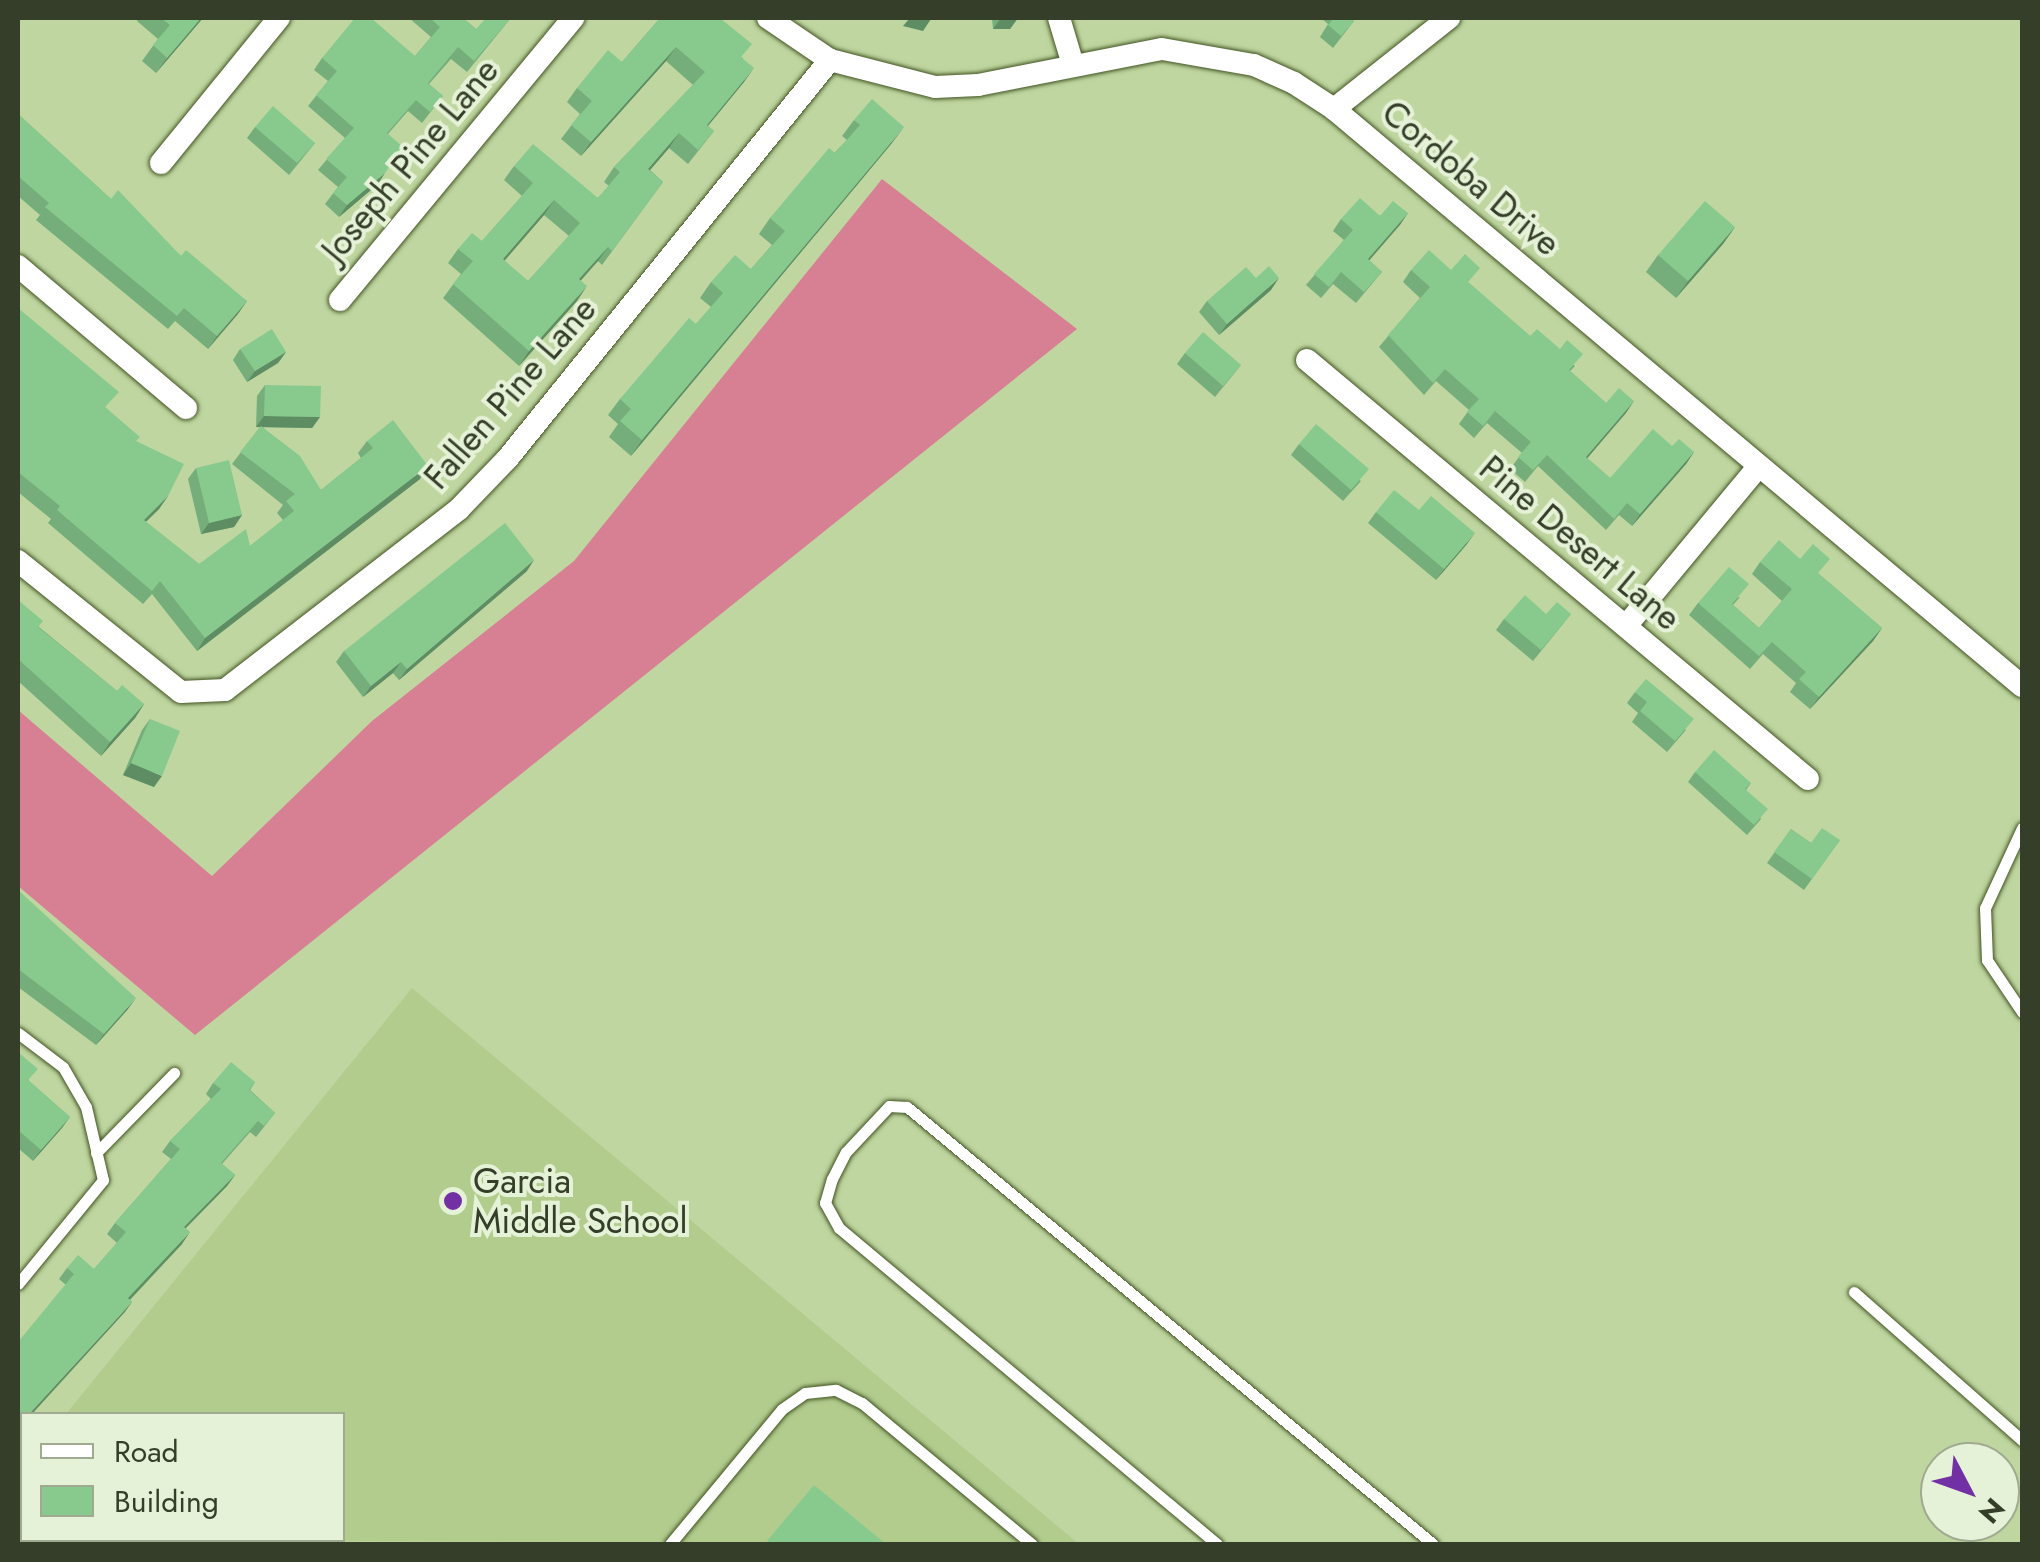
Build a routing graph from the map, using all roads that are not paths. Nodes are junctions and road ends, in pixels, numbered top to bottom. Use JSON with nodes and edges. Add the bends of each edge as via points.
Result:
{"nodes":[{"id":1,"x":280,"y":18,"type":"edge"},
{"id":2,"x":573,"y":18,"type":"edge"},
{"id":3,"x":768,"y":18,"type":"edge"},
{"id":4,"x":1060,"y":18,"type":"edge"},
{"id":5,"x":1449,"y":18,"type":"edge"},
{"id":6,"x":830,"y":60,"type":"junction"},
{"id":7,"x":1074,"y":65,"type":"junction"},
{"id":8,"x":1334,"y":108,"type":"junction"},
{"id":9,"x":160,"y":163,"type":"dead end"},
{"id":10,"x":18,"y":266,"type":"edge"},
{"id":11,"x":340,"y":300,"type":"dead end"},
{"id":12,"x":1307,"y":360,"type":"dead end"},
{"id":13,"x":186,"y":408,"type":"dead end"},
{"id":14,"x":1758,"y":466,"type":"junction"},
{"id":15,"x":18,"y":561,"type":"edge"},
{"id":16,"x":1626,"y":626,"type":"junction"},
{"id":17,"x":2022,"y":686,"type":"edge"},
{"id":18,"x":1808,"y":779,"type":"dead end"},
{"id":19,"x":2022,"y":828,"type":"edge"},
{"id":20,"x":2022,"y":1012,"type":"edge"},
{"id":21,"x":18,"y":1033,"type":"edge"},
{"id":22,"x":174,"y":1073,"type":"dead end"},
{"id":23,"x":96,"y":1153,"type":"junction"},
{"id":24,"x":18,"y":1284,"type":"edge"},
{"id":25,"x":1854,"y":1292,"type":"dead end"},
{"id":26,"x":2022,"y":1440,"type":"edge"},
{"id":27,"x":670,"y":1544,"type":"edge"},
{"id":28,"x":1032,"y":1544,"type":"edge"},
{"id":29,"x":1217,"y":1544,"type":"edge"},
{"id":30,"x":1433,"y":1544,"type":"edge"}],
"edges":[{"from":1,"to":9,"type":"street"},
{"from":2,"to":11,"type":"street","name":"Joseph Pine Lane"},
{"from":3,"to":6,"type":"street","name":"Cordoba Drive"},
{"from":4,"to":7,"type":"street"},
{"from":5,"to":8,"type":"street"},
{"from":6,"to":7,"type":"street","name":"Cordoba Drive","via":[[934,87]]},
{"from":6,"to":15,"type":"street","name":"Fallen Pine Lane","via":[[459,510],[225,690],[181,692]]},
{"from":7,"to":8,"type":"street","name":"Cordoba Drive","via":[[1162,50],[1207,55],[1254,65]]},
{"from":8,"to":14,"type":"street","name":"Cordoba Drive"},
{"from":10,"to":13,"type":"street"},
{"from":12,"to":16,"type":"street","name":"Pine Desert Lane"},
{"from":14,"to":16,"type":"street"},
{"from":14,"to":17,"type":"street","name":"Cordoba Drive"},
{"from":16,"to":18,"type":"street","name":"Pine Desert Lane"},
{"from":19,"to":20,"type":"lane","via":[[1985,908],[1986,960]]},
{"from":21,"to":23,"type":"lane","via":[[63,1067],[86,1107]]},
{"from":22,"to":23,"type":"lane"},
{"from":23,"to":24,"type":"lane","via":[[103,1180]]},
{"from":25,"to":26,"type":"lane"},
{"from":27,"to":28,"type":"lane","via":[[782,1409],[805,1392],[836,1390],[862,1403]]},
{"from":29,"to":30,"type":"lane","via":[[839,1228],[825,1203],[832,1179],[846,1152],[889,1106],[907,1107]]}]}
